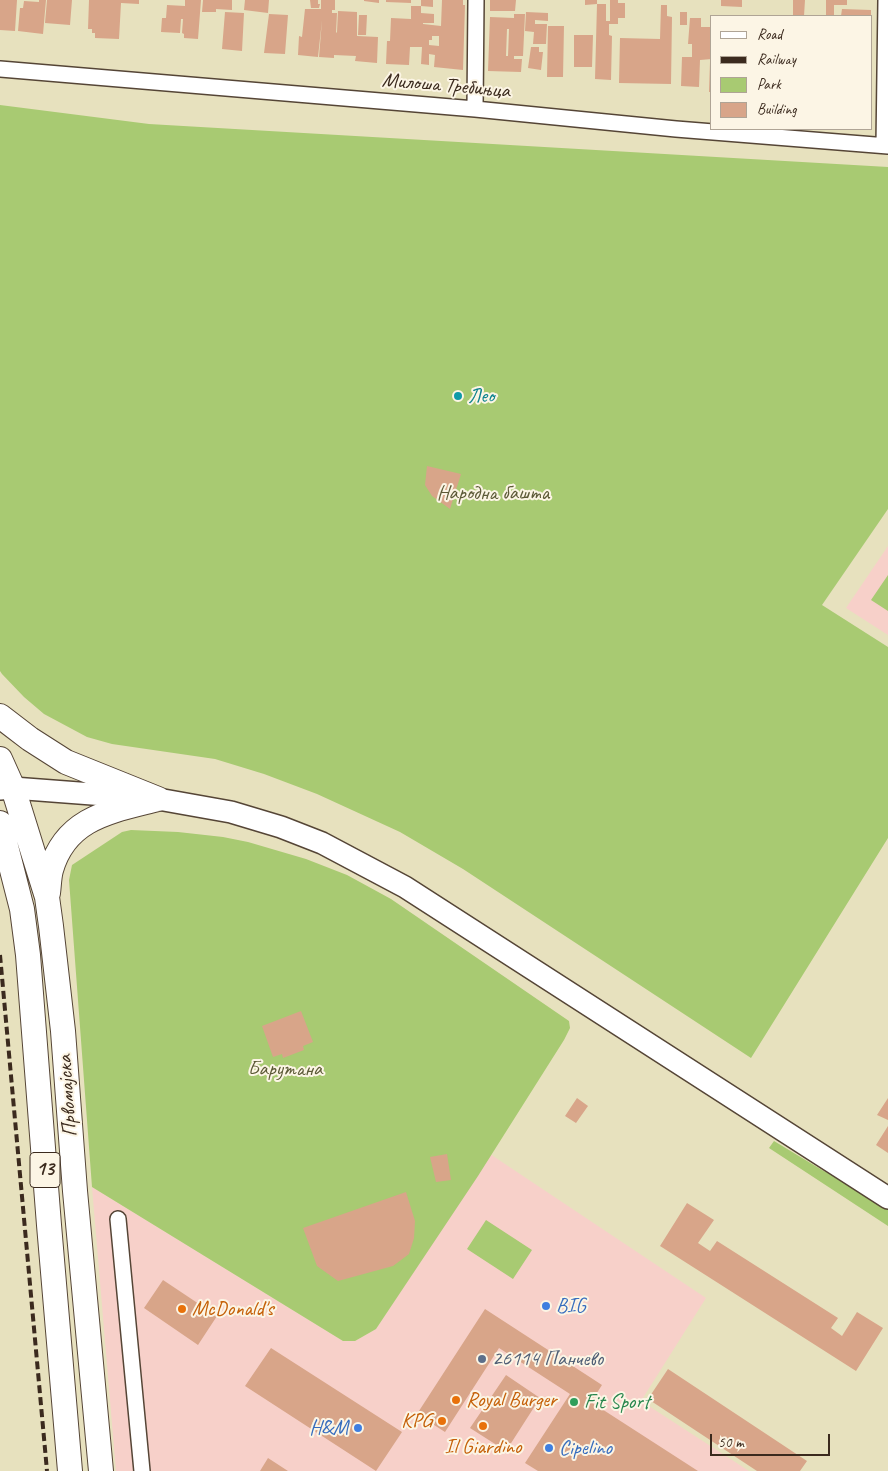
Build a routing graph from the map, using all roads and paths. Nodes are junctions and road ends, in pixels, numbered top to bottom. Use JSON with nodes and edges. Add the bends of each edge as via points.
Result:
{"nodes":[{"id":1,"x":476,"y":0,"type":"edge"},
{"id":2,"x":886,"y":0,"type":"edge"},
{"id":3,"x":0,"y":69,"type":"edge"},
{"id":4,"x":475,"y":109,"type":"junction"},
{"id":5,"x":886,"y":146,"type":"edge"},
{"id":6,"x":0,"y":716,"type":"edge"},
{"id":7,"x":0,"y":759,"type":"edge"},
{"id":8,"x":6,"y":788,"type":"edge"},
{"id":9,"x":158,"y":799,"type":"junction"},
{"id":10,"x":0,"y":823,"type":"edge"},
{"id":11,"x":6,"y":865,"type":"edge"},
{"id":12,"x":47,"y":897,"type":"junction"},
{"id":13,"x":888,"y":1198,"type":"edge"},
{"id":14,"x":118,"y":1219,"type":"dead end"},
{"id":15,"x":70,"y":1471,"type":"edge"},
{"id":16,"x":101,"y":1471,"type":"edge"},
{"id":17,"x":142,"y":1471,"type":"edge"}],
"edges":[{"from":1,"to":4,"type":"street"},
{"from":2,"to":5,"type":"street"},
{"from":3,"to":4,"type":"street","name":"Милоша Требињца"},
{"from":4,"to":5,"type":"street","name":"Милоша Требињца"},
{"from":6,"to":9,"type":"main road","via":[[66,762]]},
{"from":7,"to":8,"type":"main road","name":"Првомајска","number":"13"},
{"from":8,"to":9,"type":"street"},
{"from":8,"to":12,"type":"main road","name":"Првомајска","number":"13"},
{"from":9,"to":12,"type":"main road","via":[[109,811],[84,822],[68,836],[51,870]]},
{"from":9,"to":13,"type":"street","via":[[239,814],[322,843],[366,864]]},
{"from":10,"to":11,"type":"main road","name":"Првомајска","number":"13"},
{"from":11,"to":15,"type":"main road","name":"Првомајска","number":"13","via":[[22,909],[32,993]]},
{"from":12,"to":16,"type":"main road","name":"Првомајска","number":"13","via":[[57,966]]},
{"from":14,"to":17,"type":"street"}]}
